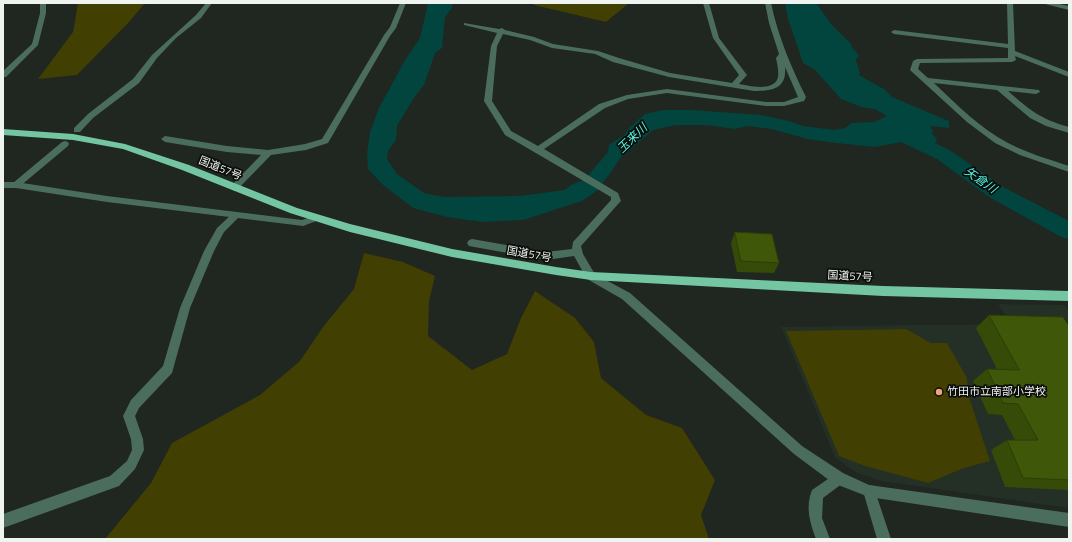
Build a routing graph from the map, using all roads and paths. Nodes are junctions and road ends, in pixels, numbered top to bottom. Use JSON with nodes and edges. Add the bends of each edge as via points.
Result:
{"nodes":[{"id":1,"x":43,"y":3,"type":"edge"},
{"id":2,"x":209,"y":3,"type":"edge"},
{"id":3,"x":404,"y":3,"type":"edge"},
{"id":4,"x":706,"y":3,"type":"edge"},
{"id":5,"x":768,"y":3,"type":"edge"},
{"id":6,"x":1010,"y":3,"type":"edge"},
{"id":7,"x":1044,"y":3,"type":"edge"},
{"id":8,"x":1065,"y":6,"type":"edge"},
{"id":9,"x":466,"y":24,"type":"dead end"},
{"id":10,"x":502,"y":30,"type":"junction"},
{"id":11,"x":894,"y":32,"type":"dead end"},
{"id":12,"x":1011,"y":49,"type":"junction"},
{"id":13,"x":783,"y":54,"type":"junction"},
{"id":14,"x":3,"y":75,"type":"edge"},
{"id":15,"x":1069,"y":75,"type":"edge"},
{"id":16,"x":926,"y":80,"type":"junction"},
{"id":17,"x":734,"y":85,"type":"junction"},
{"id":18,"x":999,"y":88,"type":"junction"},
{"id":19,"x":1036,"y":92,"type":"dead end"},
{"id":20,"x":77,"y":130,"type":"dead end"},
{"id":21,"x":1069,"y":130,"type":"edge"},
{"id":22,"x":3,"y":132,"type":"edge"},
{"id":23,"x":165,"y":139,"type":"dead end"},
{"id":24,"x":65,"y":144,"type":"dead end"},
{"id":25,"x":537,"y":150,"type":"junction"},
{"id":26,"x":268,"y":153,"type":"junction"},
{"id":27,"x":1069,"y":169,"type":"edge"},
{"id":28,"x":3,"y":185,"type":"edge"},
{"id":29,"x":16,"y":185,"type":"junction"},
{"id":30,"x":234,"y":188,"type":"junction"},
{"id":31,"x":236,"y":215,"type":"junction"},
{"id":32,"x":316,"y":218,"type":"junction"},
{"id":33,"x":472,"y":243,"type":"dead end"},
{"id":34,"x":577,"y":252,"type":"junction"},
{"id":35,"x":591,"y":276,"type":"junction"},
{"id":36,"x":1069,"y":296,"type":"edge"},
{"id":37,"x":838,"y":478,"type":"junction"},
{"id":38,"x":869,"y":491,"type":"junction"},
{"id":39,"x":3,"y":520,"type":"edge"},
{"id":40,"x":1069,"y":520,"type":"edge"},
{"id":41,"x":823,"y":539,"type":"edge"},
{"id":42,"x":884,"y":539,"type":"edge"}],
"edges":[{"from":1,"to":14,"type":"street","via":[[35,45]]},
{"from":2,"to":20,"type":"street","via":[[151,59],[140,77],[97,109]]},
{"from":3,"to":26,"type":"street","via":[[393,28],[325,140],[306,148]]},
{"from":4,"to":17,"type":"street","via":[[716,38],[743,75]]},
{"from":5,"to":13,"type":"street","via":[[772,24]]},
{"from":6,"to":12,"type":"street"},
{"from":7,"to":8,"type":"street"},
{"from":9,"to":10,"type":"street"},
{"from":10,"to":17,"type":"street","via":[[552,46],[596,52],[669,75]]},
{"from":10,"to":25,"type":"street","via":[[494,46],[488,101],[508,133]]},
{"from":11,"to":12,"type":"street"},
{"from":12,"to":15,"type":"street"},
{"from":12,"to":16,"type":"street","via":[[1012,60],[917,60],[914,70]]},
{"from":13,"to":17,"type":"street","via":[[780,58],[782,77],[777,85],[767,89],[754,89]]},
{"from":13,"to":25,"type":"street","via":[[801,99],[784,104],[766,104],[667,91],[627,97],[602,106]]},
{"from":16,"to":18,"type":"street"},
{"from":16,"to":27,"type":"street","via":[[998,142],[1026,155]]},
{"from":18,"to":19,"type":"street"},
{"from":18,"to":21,"type":"street","via":[[1033,116]]},
{"from":22,"to":30,"type":"highway","name":"国道57号","via":[[68,136],[122,146],[167,160]]},
{"from":23,"to":26,"type":"street"},
{"from":24,"to":29,"type":"street"},
{"from":25,"to":34,"type":"street","via":[[614,195],[616,201],[576,246]]},
{"from":26,"to":30,"type":"street"},
{"from":28,"to":29,"type":"street"},
{"from":29,"to":31,"type":"street"},
{"from":30,"to":32,"type":"highway","name":"国道57号"},
{"from":31,"to":32,"type":"street","via":[[303,223]]},
{"from":31,"to":39,"type":"street","via":[[220,230],[209,251],[185,308],[168,370],[135,404],[129,416],[138,450],[131,465],[114,481],[22,516]]},
{"from":32,"to":35,"type":"highway","name":"国道57号","via":[[447,252]]},
{"from":33,"to":34,"type":"street","via":[[546,256]]},
{"from":34,"to":35,"type":"street"},
{"from":35,"to":36,"type":"highway","name":"国道57号","via":[[883,291]]},
{"from":35,"to":37,"type":"street","via":[[626,296],[798,450]]},
{"from":37,"to":38,"type":"street"},
{"from":37,"to":41,"type":"street","via":[[818,495],[814,518]]},
{"from":38,"to":40,"type":"street"},
{"from":38,"to":42,"type":"street"}]}
